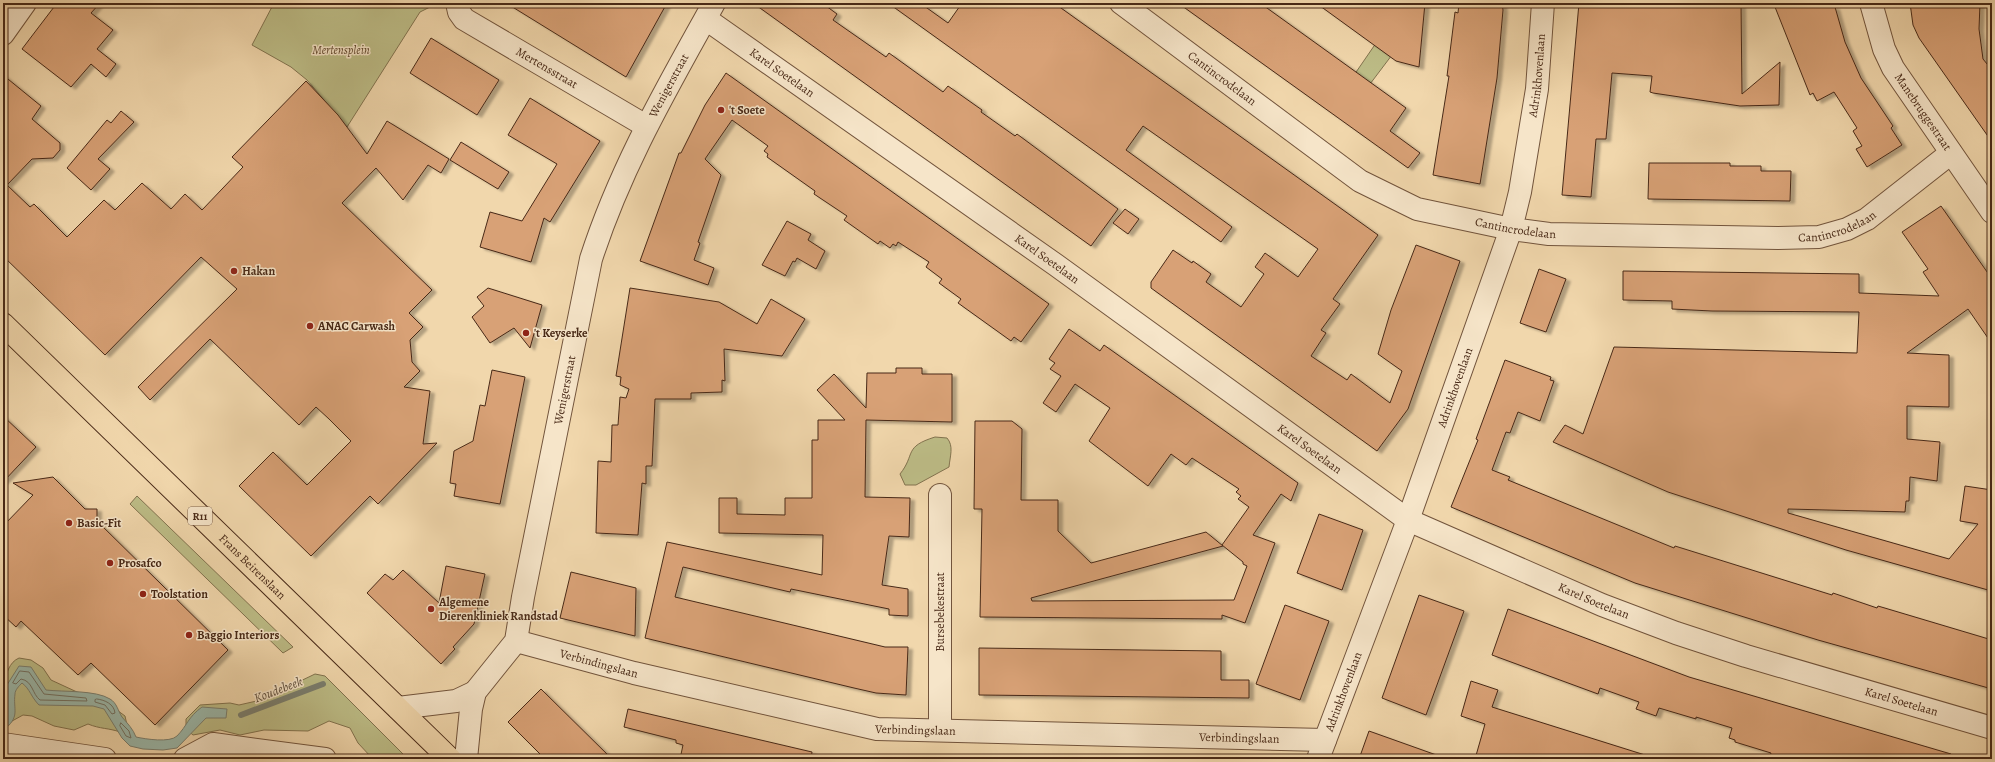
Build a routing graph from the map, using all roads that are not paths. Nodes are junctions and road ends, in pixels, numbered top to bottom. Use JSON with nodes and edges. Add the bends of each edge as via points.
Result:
{"nodes":[{"id":1,"x":25,"y":3,"type":"edge"},
{"id":2,"x":457,"y":3,"type":"edge"},
{"id":3,"x":1121,"y":3,"type":"edge"},
{"id":4,"x":1543,"y":3,"type":"edge"},
{"id":5,"x":1871,"y":3,"type":"edge"},
{"id":6,"x":710,"y":11,"type":"edge"},
{"id":7,"x":3,"y":34,"type":"edge"},
{"id":8,"x":646,"y":126,"type":"junction"},
{"id":9,"x":1951,"y":153,"type":"junction"},
{"id":10,"x":1992,"y":212,"type":"edge"},
{"id":11,"x":1511,"y":229,"type":"junction"},
{"id":12,"x":3,"y":324,"type":"edge"},
{"id":13,"x":940,"y":494,"type":"dead end"},
{"id":14,"x":1408,"y":520,"type":"junction"},
{"id":15,"x":516,"y":641,"type":"junction"},
{"id":16,"x":475,"y":692,"type":"junction"},
{"id":17,"x":398,"y":708,"type":"junction"},
{"id":18,"x":1992,"y":728,"type":"edge"},
{"id":19,"x":940,"y":730,"type":"junction"},
{"id":20,"x":3,"y":744,"type":"edge"},
{"id":21,"x":1322,"y":750,"type":"edge"},
{"id":22,"x":105,"y":759,"type":"edge"},
{"id":23,"x":185,"y":759,"type":"edge"},
{"id":24,"x":325,"y":759,"type":"edge"},
{"id":25,"x":450,"y":759,"type":"edge"},
{"id":26,"x":466,"y":759,"type":"edge"}],
"edges":[{"from":1,"to":7,"type":"street"},
{"from":2,"to":8,"type":"street","name":"Mertensstraat","via":[[464,19]]},
{"from":3,"to":11,"type":"street","name":"Cantincrodelaan","via":[[1360,181],[1417,209]]},
{"from":4,"to":11,"type":"street","name":"Adrinkhovenlaan","via":[[1537,89],[1520,192]]},
{"from":5,"to":9,"type":"street","name":"Manebruggestraat","via":[[1882,43],[1893,68]]},
{"from":6,"to":8,"type":"street","name":"Wenigerstraat"},
{"from":6,"to":14,"type":"street","name":"Karel Soetelaan"},
{"from":8,"to":15,"type":"street","name":"Wenigerstraat","via":[[604,216],[591,259]]},
{"from":9,"to":10,"type":"street","name":"Manebruggestraat"},
{"from":9,"to":11,"type":"street","name":"Cantincrodelaan","via":[[1867,219],[1847,229],[1820,237],[1549,234]]},
{"from":11,"to":14,"type":"street","name":"Adrinkhovenlaan"},
{"from":12,"to":17,"type":"main road","name":"Frans Beirenslaan","number":"R11"},
{"from":13,"to":19,"type":"street","name":"Bursebekestraat"},
{"from":14,"to":18,"type":"street","name":"Karel Soetelaan","via":[[1602,605],[1676,633]]},
{"from":14,"to":21,"type":"street","name":"Adrinkhovenlaan"},
{"from":15,"to":16,"type":"street","name":"Wenigerstraat"},
{"from":15,"to":19,"type":"street","name":"Verbindingslaan","via":[[634,673],[877,729]]},
{"from":16,"to":17,"type":"street","name":"Wenigerstraat","via":[[456,701]]},
{"from":16,"to":26,"type":"street","name":"Wenigerstraat"},
{"from":17,"to":25,"type":"main road","name":"Frans Beirenslaan","number":"R11"},
{"from":19,"to":21,"type":"street","name":"Verbindingslaan"},
{"from":20,"to":22,"type":"street"},
{"from":23,"to":24,"type":"street","via":[[213,744]]}]}
